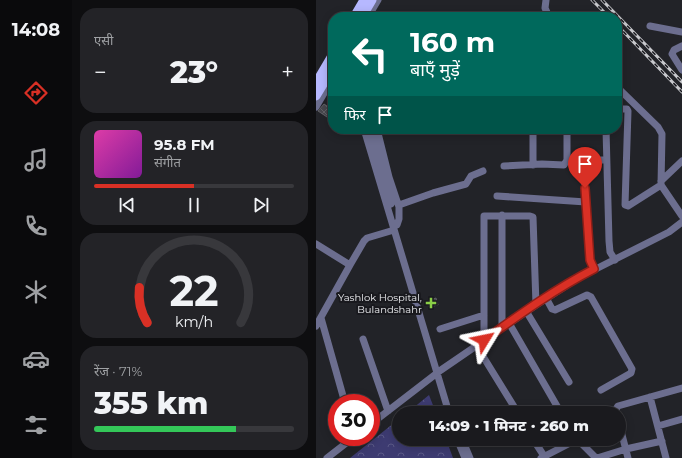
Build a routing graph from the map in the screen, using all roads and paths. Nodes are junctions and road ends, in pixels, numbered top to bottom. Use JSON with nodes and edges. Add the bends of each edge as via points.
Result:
{"nodes":[{"id":1,"x":364,"y":0,"type":"edge"},
{"id":2,"x":372,"y":0,"type":"edge"},
{"id":3,"x":378,"y":0,"type":"edge"},
{"id":4,"x":546,"y":0,"type":"edge"},
{"id":5,"x":357,"y":12,"type":"edge"},
{"id":6,"x":370,"y":12,"type":"edge"},
{"id":7,"x":371,"y":12,"type":"edge"},
{"id":8,"x":547,"y":12,"type":"edge"},
{"id":9,"x":650,"y":26,"type":"dead end"},
{"id":10,"x":682,"y":32,"type":"edge"},
{"id":11,"x":682,"y":46,"type":"edge"},
{"id":12,"x":328,"y":63,"type":"edge"},
{"id":13,"x":682,"y":70,"type":"edge"},
{"id":14,"x":328,"y":76,"type":"edge"},
{"id":15,"x":316,"y":83,"type":"edge"},
{"id":16,"x":328,"y":87,"type":"edge"},
{"id":17,"x":622,"y":92,"type":"edge"},
{"id":18,"x":316,"y":96,"type":"edge"},
{"id":19,"x":316,"y":107,"type":"edge"},
{"id":20,"x":622,"y":109,"type":"edge"},
{"id":21,"x":366,"y":134,"type":"edge"},
{"id":22,"x":372,"y":134,"type":"edge"},
{"id":23,"x":378,"y":134,"type":"edge"},
{"id":24,"x":533,"y":134,"type":"edge"},
{"id":25,"x":567,"y":134,"type":"edge"},
{"id":26,"x":606,"y":134,"type":"edge"},
{"id":27,"x":567,"y":160,"type":"junction"},
{"id":28,"x":583,"y":160,"type":"junction"},
{"id":29,"x":606,"y":160,"type":"junction"},
{"id":30,"x":682,"y":161,"type":"edge"},
{"id":31,"x":533,"y":165,"type":"junction"},
{"id":32,"x":504,"y":166,"type":"dead end"},
{"id":33,"x":483,"y":171,"type":"dead end"},
{"id":34,"x":661,"y":183,"type":"junction"},
{"id":35,"x":497,"y":196,"type":"dead end"},
{"id":36,"x":586,"y":202,"type":"junction"},
{"id":37,"x":399,"y":205,"type":"junction"},
{"id":38,"x":502,"y":216,"type":"junction"},
{"id":39,"x":682,"y":216,"type":"edge"},
{"id":40,"x":682,"y":222,"type":"edge"},
{"id":41,"x":395,"y":226,"type":"junction"},
{"id":42,"x":316,"y":244,"type":"edge"},
{"id":43,"x":615,"y":260,"type":"junction"},
{"id":44,"x":592,"y":264,"type":"junction"},
{"id":45,"x":350,"y":266,"type":"junction"},
{"id":46,"x":546,"y":298,"type":"junction"},
{"id":47,"x":536,"y":305,"type":"junction"},
{"id":48,"x":526,"y":311,"type":"junction"},
{"id":49,"x":484,"y":316,"type":"junction"},
{"id":50,"x":321,"y":318,"type":"junction"},
{"id":51,"x":509,"y":323,"type":"junction"},
{"id":52,"x":316,"y":326,"type":"edge"},
{"id":53,"x":502,"y":327,"type":"junction"},
{"id":54,"x":440,"y":328,"type":"dead end"},
{"id":55,"x":363,"y":339,"type":"dead end"},
{"id":56,"x":484,"y":340,"type":"junction"},
{"id":57,"x":476,"y":345,"type":"junction"},
{"id":58,"x":439,"y":371,"type":"junction"},
{"id":59,"x":569,"y":382,"type":"dead end"},
{"id":60,"x":682,"y":388,"type":"edge"},
{"id":61,"x":601,"y":390,"type":"dead end"},
{"id":62,"x":342,"y":394,"type":"edge"},
{"id":63,"x":650,"y":397,"type":"junction"},
{"id":64,"x":447,"y":406,"type":"edge"},
{"id":65,"x":452,"y":406,"type":"edge"},
{"id":66,"x":514,"y":406,"type":"edge"},
{"id":67,"x":557,"y":406,"type":"edge"},
{"id":68,"x":618,"y":406,"type":"edge"},
{"id":69,"x":388,"y":410,"type":"junction"},
{"id":70,"x":380,"y":417,"type":"edge"},
{"id":71,"x":682,"y":419,"type":"edge"},
{"id":72,"x":658,"y":426,"type":"junction"},
{"id":73,"x":662,"y":441,"type":"junction"},
{"id":74,"x":342,"y":446,"type":"edge"},
{"id":75,"x":460,"y":446,"type":"edge"},
{"id":76,"x":465,"y":446,"type":"edge"},
{"id":77,"x":536,"y":446,"type":"edge"},
{"id":78,"x":564,"y":446,"type":"edge"},
{"id":79,"x":585,"y":446,"type":"edge"},
{"id":80,"x":625,"y":446,"type":"edge"},
{"id":81,"x":626,"y":449,"type":"junction"},
{"id":82,"x":542,"y":457,"type":"edge"},
{"id":83,"x":327,"y":458,"type":"edge"},
{"id":84,"x":465,"y":458,"type":"edge"},
{"id":85,"x":470,"y":458,"type":"edge"},
{"id":86,"x":597,"y":458,"type":"edge"},
{"id":87,"x":628,"y":458,"type":"edge"},
{"id":88,"x":666,"y":458,"type":"edge"}],
"edges":[{"from":1,"to":5,"type":"main road"},
{"from":2,"to":6,"type":"main road"},
{"from":3,"to":7,"type":"street"},
{"from":4,"to":8,"type":"street"},
{"from":9,"to":10,"type":"street"},
{"from":11,"to":13,"type":"street","via":[[672,54]]},
{"from":12,"to":15,"type":"main road"},
{"from":14,"to":18,"type":"main road"},
{"from":16,"to":19,"type":"street"},
{"from":17,"to":34,"type":"street","via":[[662,134]]},
{"from":20,"to":34,"type":"street","via":[[628,111],[625,205],[628,206]]},
{"from":21,"to":41,"type":"street"},
{"from":22,"to":41,"type":"street"},
{"from":23,"to":37,"type":"street"},
{"from":24,"to":31,"type":"street"},
{"from":25,"to":27,"type":"street"},
{"from":26,"to":29,"type":"street"},
{"from":27,"to":28,"type":"street"},
{"from":27,"to":31,"type":"street","via":[[564,165]]},
{"from":28,"to":29,"type":"street"},
{"from":28,"to":36,"type":"street"},
{"from":29,"to":43,"type":"street","via":[[609,247]]},
{"from":30,"to":34,"type":"street"},
{"from":31,"to":32,"type":"street"},
{"from":33,"to":37,"type":"street","via":[[471,176],[466,184]]},
{"from":34,"to":39,"type":"street"},
{"from":35,"to":36,"type":"street"},
{"from":36,"to":44,"type":"street"},
{"from":37,"to":41,"type":"street","via":[[400,213]]},
{"from":38,"to":47,"type":"street","via":[[530,216],[533,219]]},
{"from":38,"to":49,"type":"street","via":[[485,215],[483,218]]},
{"from":38,"to":53,"type":"street"},
{"from":40,"to":43,"type":"street","via":[[669,232]]},
{"from":41,"to":45,"type":"street","via":[[367,238]]},
{"from":41,"to":58,"type":"street"},
{"from":42,"to":45,"type":"street"},
{"from":43,"to":44,"type":"street"},
{"from":44,"to":46,"type":"street","via":[[580,277]]},
{"from":45,"to":50,"type":"street"},
{"from":46,"to":47,"type":"street"},
{"from":46,"to":61,"type":"street","via":[[555,310],[587,295],[591,297],[632,369],[631,373]]},
{"from":47,"to":48,"type":"street"},
{"from":48,"to":51,"type":"street"},
{"from":48,"to":59,"type":"street"},
{"from":49,"to":54,"type":"street"},
{"from":49,"to":56,"type":"street"},
{"from":50,"to":52,"type":"street"},
{"from":50,"to":62,"type":"street"},
{"from":51,"to":53,"type":"street"},
{"from":51,"to":67,"type":"street"},
{"from":53,"to":56,"type":"street"},
{"from":55,"to":69,"type":"street"},
{"from":56,"to":57,"type":"street"},
{"from":57,"to":58,"type":"street"},
{"from":57,"to":66,"type":"street"},
{"from":58,"to":64,"type":"street"},
{"from":58,"to":65,"type":"street"},
{"from":58,"to":69,"type":"street"},
{"from":60,"to":63,"type":"street"},
{"from":63,"to":68,"type":"street"},
{"from":63,"to":72,"type":"street"},
{"from":69,"to":70,"type":"street"},
{"from":71,"to":72,"type":"street"},
{"from":72,"to":73,"type":"street"},
{"from":73,"to":81,"type":"street"},
{"from":73,"to":88,"type":"street"},
{"from":74,"to":83,"type":"street"},
{"from":75,"to":84,"type":"street"},
{"from":76,"to":85,"type":"street"},
{"from":77,"to":82,"type":"street"},
{"from":78,"to":82,"type":"street"},
{"from":79,"to":86,"type":"street"},
{"from":80,"to":81,"type":"street"},
{"from":81,"to":86,"type":"street"},
{"from":81,"to":87,"type":"street"}]}
